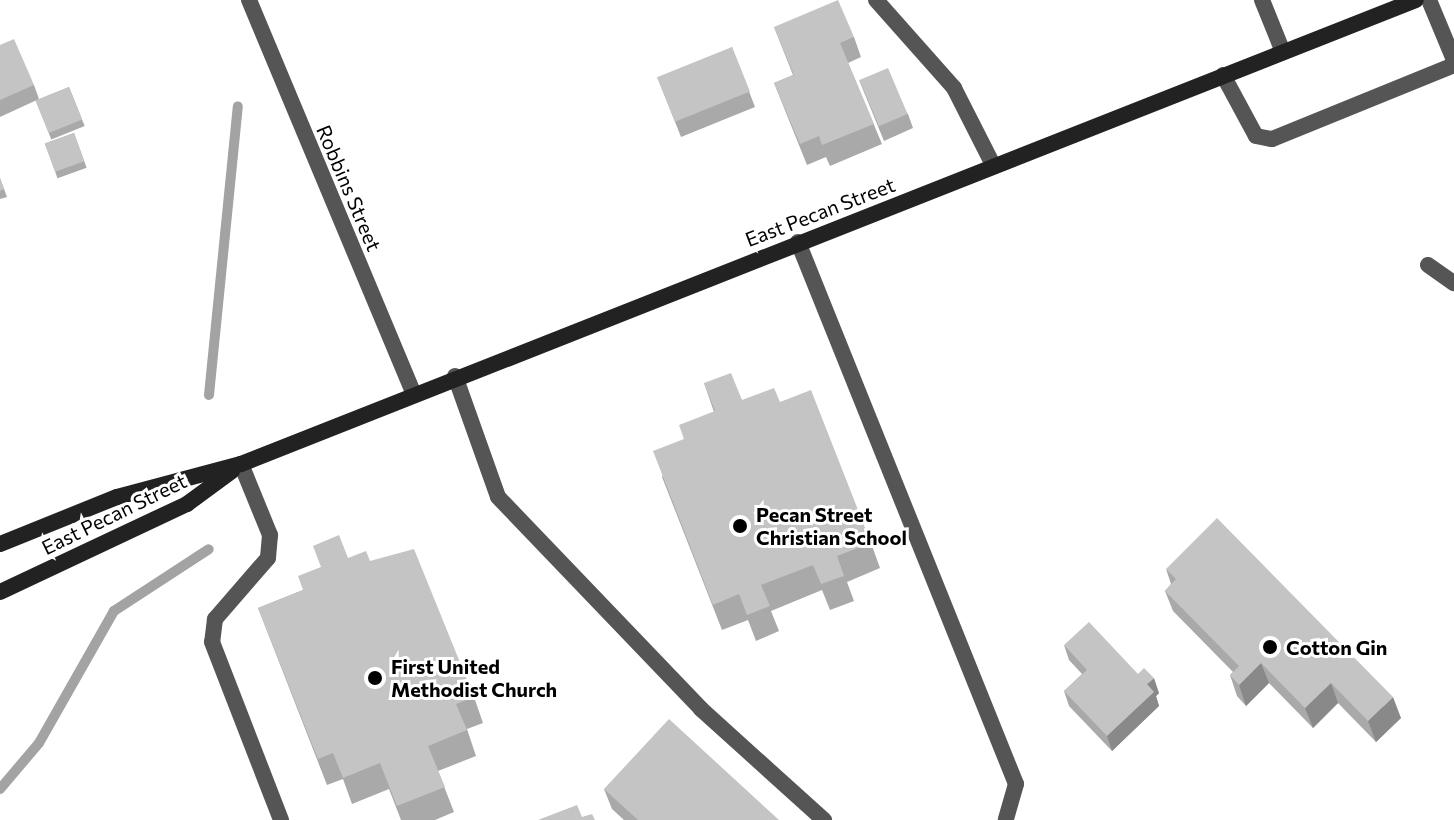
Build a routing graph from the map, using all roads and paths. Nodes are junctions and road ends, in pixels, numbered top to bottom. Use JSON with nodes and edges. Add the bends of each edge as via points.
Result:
{"nodes":[{"id":1,"x":249,"y":0,"type":"edge"},
{"id":2,"x":876,"y":0,"type":"edge"},
{"id":3,"x":1262,"y":0,"type":"edge"},
{"id":4,"x":1416,"y":0,"type":"edge"},
{"id":5,"x":1429,"y":0,"type":"edge"},
{"id":6,"x":1283,"y":52,"type":"junction"},
{"id":7,"x":1454,"y":62,"type":"edge"},
{"id":8,"x":1223,"y":75,"type":"junction"},
{"id":9,"x":993,"y":165,"type":"junction"},
{"id":10,"x":798,"y":242,"type":"junction"},
{"id":11,"x":1428,"y":265,"type":"dead end"},
{"id":12,"x":1454,"y":283,"type":"edge"},
{"id":13,"x":455,"y":376,"type":"junction"},
{"id":14,"x":413,"y":392,"type":"junction"},
{"id":15,"x":241,"y":464,"type":"junction"},
{"id":16,"x":0,"y":544,"type":"edge"},
{"id":17,"x":0,"y":592,"type":"edge"},
{"id":18,"x":281,"y":820,"type":"edge"},
{"id":19,"x":824,"y":820,"type":"edge"},
{"id":20,"x":1006,"y":820,"type":"edge"}],
"edges":[{"from":1,"to":14,"type":"street","name":"Robbins Street"},
{"from":2,"to":9,"type":"street","via":[[954,88]]},
{"from":3,"to":6,"type":"street"},
{"from":4,"to":6,"type":"main road","name":"East Pecan Street"},
{"from":5,"to":7,"type":"street"},
{"from":6,"to":8,"type":"main road","name":"East Pecan Street"},
{"from":7,"to":8,"type":"street","via":[[1272,139],[1256,136]]},
{"from":8,"to":9,"type":"main road","name":"East Pecan Street"},
{"from":9,"to":10,"type":"main road","name":"East Pecan Street"},
{"from":10,"to":13,"type":"main road","name":"East Pecan Street"},
{"from":10,"to":20,"type":"street","via":[[1016,784]]},
{"from":11,"to":12,"type":"street"},
{"from":13,"to":14,"type":"main road","name":"East Pecan Street"},
{"from":13,"to":19,"type":"street","via":[[498,497],[701,709]]},
{"from":14,"to":15,"type":"main road","name":"East Pecan Street"},
{"from":15,"to":16,"type":"main road","name":"East Pecan Street","via":[[117,497]]},
{"from":15,"to":17,"type":"main road","name":"East Pecan Street","via":[[187,504]]},
{"from":15,"to":18,"type":"street","via":[[270,535],[268,558],[215,619],[212,642]]}]}
